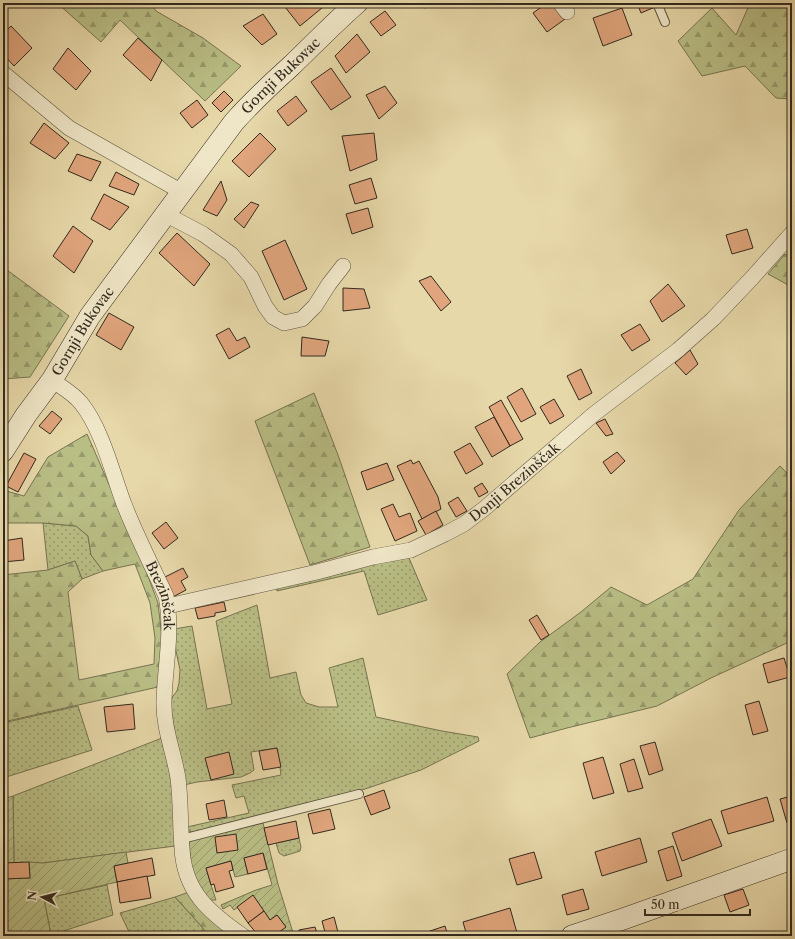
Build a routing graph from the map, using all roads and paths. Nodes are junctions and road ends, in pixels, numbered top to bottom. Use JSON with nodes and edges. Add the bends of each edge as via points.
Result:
{"nodes":[{"id":1,"x":357,"y":3,"type":"edge"},
{"id":2,"x":657,"y":3,"type":"edge"},
{"id":3,"x":665,"y":22,"type":"dead end"},
{"id":4,"x":3,"y":73,"type":"edge"},
{"id":5,"x":182,"y":192,"type":"junction"},
{"id":6,"x":165,"y":214,"type":"junction"},
{"id":7,"x":792,"y":233,"type":"edge"},
{"id":8,"x":343,"y":266,"type":"dead end"},
{"id":9,"x":52,"y":380,"type":"junction"},
{"id":10,"x":3,"y":451,"type":"edge"},
{"id":11,"x":168,"y":606,"type":"junction"},
{"id":12,"x":360,"y":794,"type":"dead end"},
{"id":13,"x":182,"y":839,"type":"junction"},
{"id":14,"x":792,"y":859,"type":"edge"},
{"id":15,"x":243,"y":936,"type":"edge"},
{"id":16,"x":572,"y":936,"type":"edge"}],
"edges":[{"from":1,"to":5,"type":"street","name":"Gornji Bukovac","via":[[249,104]]},
{"from":2,"to":3,"type":"lane"},
{"from":4,"to":5,"type":"street","via":[[69,128]]},
{"from":5,"to":6,"type":"street","name":"Gornji Bukovac"},
{"from":6,"to":8,"type":"street","via":[[203,234],[231,254],[251,277],[265,306],[273,316],[284,323],[302,320]]},
{"from":6,"to":9,"type":"street","name":"Gornji Bukovac","via":[[90,316]]},
{"from":7,"to":11,"type":"street","name":"Donji Brezinščak","via":[[752,278],[678,350],[594,414],[464,524],[411,550]]},
{"from":9,"to":10,"type":"street","name":"Gornji Bukovac"},
{"from":9,"to":11,"type":"street","name":"Brezinščak","via":[[80,401],[101,438],[125,505],[166,596]]},
{"from":11,"to":13,"type":"street","name":"Brezinščak","via":[[170,628],[164,715],[178,778]]},
{"from":12,"to":13,"type":"lane"},
{"from":13,"to":15,"type":"street","name":"Brezinščak","via":[[185,868],[199,898],[222,921]]},
{"from":14,"to":16,"type":"street"}]}
